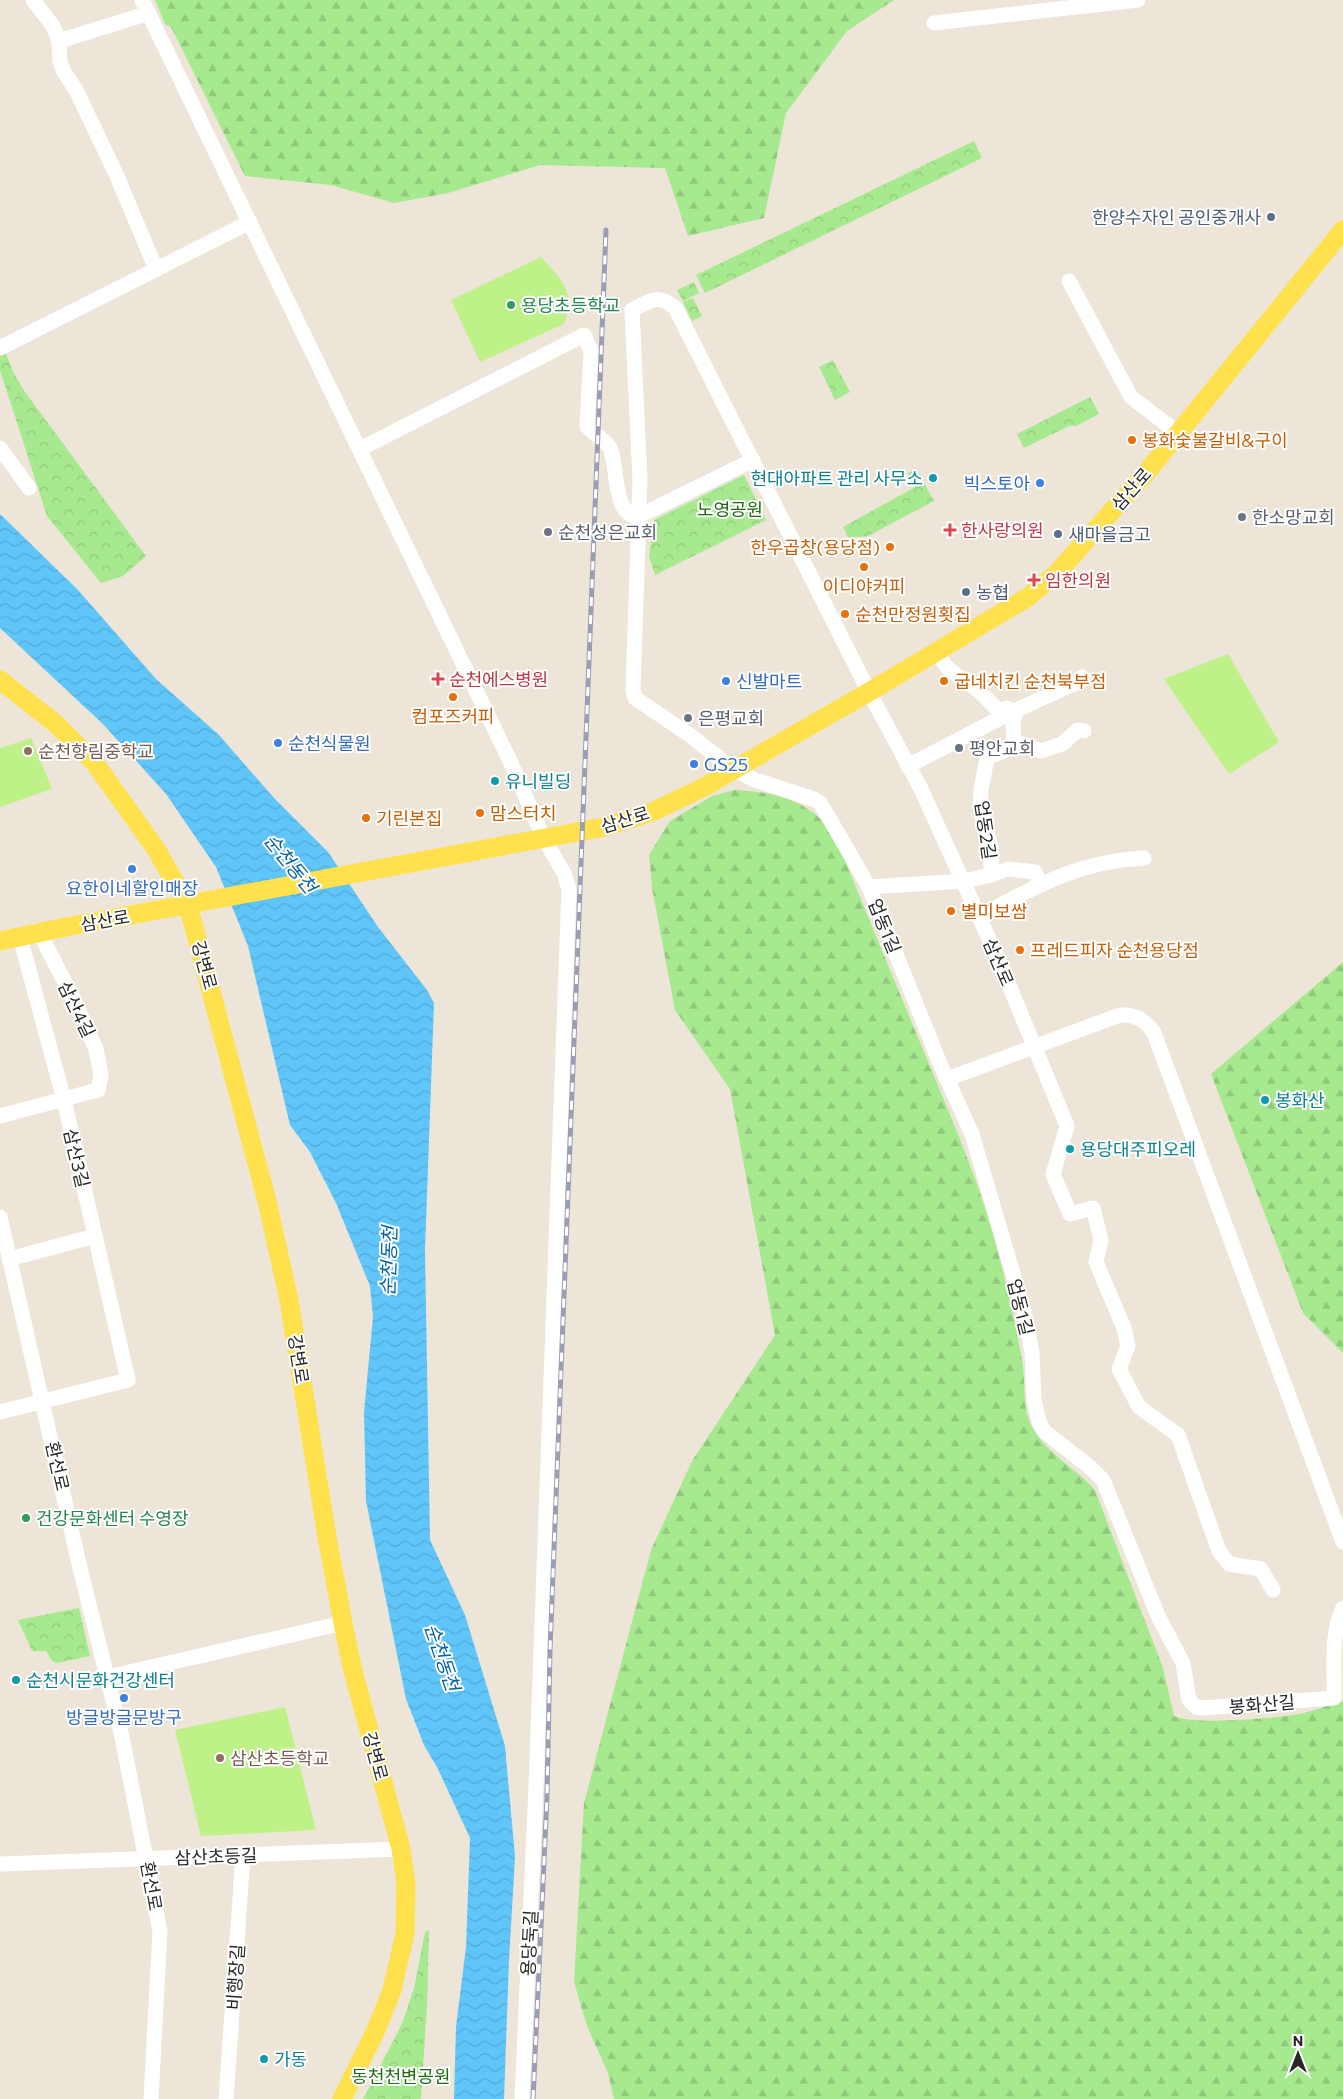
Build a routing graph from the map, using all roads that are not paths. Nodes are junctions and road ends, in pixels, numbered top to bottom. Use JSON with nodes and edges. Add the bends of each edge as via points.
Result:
{"nodes":[{"id":1,"x":33,"y":0,"type":"edge"},
{"id":2,"x":1138,"y":0,"type":"edge"},
{"id":3,"x":146,"y":7,"type":"edge"},
{"id":4,"x":934,"y":23,"type":"dead end"},
{"id":5,"x":59,"y":41,"type":"junction"},
{"id":6,"x":250,"y":222,"type":"junction"},
{"id":7,"x":1343,"y":230,"type":"edge"},
{"id":8,"x":156,"y":269,"type":"junction"},
{"id":9,"x":1070,"y":281,"type":"dead end"},
{"id":10,"x":0,"y":348,"type":"edge"},
{"id":11,"x":1178,"y":433,"type":"junction"},
{"id":12,"x":0,"y":448,"type":"edge"},
{"id":13,"x":360,"y":448,"type":"junction"},
{"id":14,"x":753,"y":460,"type":"junction"},
{"id":15,"x":29,"y":488,"type":"dead end"},
{"id":16,"x":639,"y":516,"type":"junction"},
{"id":17,"x":936,"y":650,"type":"junction"},
{"id":18,"x":1082,"y":677,"type":"dead end"},
{"id":19,"x":0,"y":680,"type":"edge"},
{"id":20,"x":869,"y":692,"type":"junction"},
{"id":21,"x":1012,"y":712,"type":"junction"},
{"id":22,"x":1084,"y":731,"type":"dead end"},
{"id":23,"x":1014,"y":741,"type":"junction"},
{"id":24,"x":908,"y":766,"type":"junction"},
{"id":25,"x":733,"y":769,"type":"junction"},
{"id":26,"x":544,"y":838,"type":"junction"},
{"id":27,"x":1144,"y":858,"type":"dead end"},
{"id":28,"x":991,"y":875,"type":"junction"},
{"id":29,"x":964,"y":881,"type":"junction"},
{"id":30,"x":1041,"y":885,"type":"junction"},
{"id":31,"x":870,"y":887,"type":"junction"},
{"id":32,"x":188,"y":905,"type":"junction"},
{"id":33,"x":979,"y":917,"type":"junction"},
{"id":34,"x":39,"y":932,"type":"junction"},
{"id":35,"x":20,"y":937,"type":"junction"},
{"id":36,"x":0,"y":941,"type":"edge"},
{"id":37,"x":1034,"y":1046,"type":"junction"},
{"id":38,"x":947,"y":1079,"type":"junction"},
{"id":39,"x":64,"y":1100,"type":"junction"},
{"id":40,"x":0,"y":1116,"type":"edge"},
{"id":41,"x":0,"y":1216,"type":"edge"},
{"id":42,"x":95,"y":1236,"type":"junction"},
{"id":43,"x":6,"y":1257,"type":"edge"},
{"id":44,"x":43,"y":1401,"type":"junction"},
{"id":45,"x":0,"y":1412,"type":"edge"},
{"id":46,"x":1343,"y":1542,"type":"edge"},
{"id":47,"x":1273,"y":1590,"type":"dead end"},
{"id":48,"x":1343,"y":1608,"type":"edge"},
{"id":49,"x":343,"y":1623,"type":"junction"},
{"id":50,"x":108,"y":1676,"type":"junction"},
{"id":51,"x":1192,"y":1704,"type":"joint"},
{"id":52,"x":401,"y":1849,"type":"junction"},
{"id":53,"x":244,"y":1855,"type":"junction"},
{"id":54,"x":147,"y":1858,"type":"junction"},
{"id":55,"x":0,"y":1864,"type":"edge"},
{"id":56,"x":151,"y":2099,"type":"edge"},
{"id":57,"x":226,"y":2099,"type":"edge"},
{"id":58,"x":342,"y":2099,"type":"edge"},
{"id":59,"x":522,"y":2099,"type":"edge"}],
"edges":[{"from":1,"to":5,"type":"street","via":[[46,14]]},
{"from":2,"to":4,"type":"street"},
{"from":3,"to":5,"type":"street"},
{"from":3,"to":6,"type":"street","name":"용당둑길"},
{"from":5,"to":8,"type":"street","via":[[64,72],[76,90],[116,174]]},
{"from":6,"to":8,"type":"street"},
{"from":6,"to":13,"type":"street","name":"용당둑길"},
{"from":7,"to":11,"type":"main road","name":"삼산로"},
{"from":8,"to":10,"type":"street"},
{"from":9,"to":11,"type":"street","via":[[1131,397]]},
{"from":11,"to":17,"type":"main road","name":"삼산로","via":[[1056,574],[1028,596]]},
{"from":12,"to":15,"type":"street"},
{"from":13,"to":16,"type":"street","via":[[584,335],[591,351],[587,426],[610,448],[620,498],[630,514]]},
{"from":13,"to":26,"type":"street","name":"용당둑길"},
{"from":14,"to":16,"type":"street"},
{"from":14,"to":16,"type":"street","via":[[676,309],[659,298],[648,302],[632,310]]},
{"from":14,"to":20,"type":"street"},
{"from":16,"to":25,"type":"street","name":"업동1길","via":[[634,698]]},
{"from":17,"to":20,"type":"main road","name":"삼산로"},
{"from":17,"to":21,"type":"street","via":[[942,663],[977,688],[998,710],[1007,708]]},
{"from":18,"to":21,"type":"street","via":[[1078,682]]},
{"from":19,"to":32,"type":"main road","name":"강변로","via":[[56,724],[94,762],[146,834]]},
{"from":20,"to":24,"type":"street","name":"삼산로"},
{"from":20,"to":25,"type":"main road","name":"삼산로"},
{"from":21,"to":23,"type":"street","via":[[1015,714]]},
{"from":21,"to":24,"type":"street"},
{"from":22,"to":23,"type":"street","via":[[1078,730],[1062,744],[1040,751]]},
{"from":23,"to":28,"type":"street","name":"업동2길","via":[[1006,750],[987,758],[983,771],[980,809],[991,847]]},
{"from":24,"to":29,"type":"street","name":"삼산로"},
{"from":25,"to":26,"type":"main road","name":"삼산로","via":[[652,812],[604,827]]},
{"from":25,"to":31,"type":"street","name":"업동1길","via":[[821,804]]},
{"from":26,"to":32,"type":"main road","name":"삼산로"},
{"from":26,"to":59,"type":"street","name":"용당둑길","via":[[564,872],[570,898]]},
{"from":27,"to":30,"type":"street","via":[[1087,866]]},
{"from":28,"to":29,"type":"street","name":"업동1길"},
{"from":28,"to":30,"type":"street","name":"업동1길","via":[[1008,869],[1035,872]]},
{"from":29,"to":31,"type":"street","name":"업동1길"},
{"from":29,"to":33,"type":"street","name":"삼산로"},
{"from":30,"to":33,"type":"street"},
{"from":31,"to":38,"type":"street","name":"업동1길"},
{"from":32,"to":34,"type":"main road","name":"삼산로"},
{"from":32,"to":49,"type":"main road","name":"강변로","via":[[283,1269]]},
{"from":33,"to":37,"type":"street","name":"삼산로"},
{"from":34,"to":35,"type":"main road","name":"삼산로"},
{"from":34,"to":39,"type":"street","name":"삼산4길","via":[[96,1049],[101,1076],[98,1090]]},
{"from":35,"to":36,"type":"main road","name":"삼산로"},
{"from":35,"to":39,"type":"street","name":"삼산3길"},
{"from":37,"to":38,"type":"street"},
{"from":37,"to":46,"type":"street","via":[[1120,1015],[1131,1014],[1139,1018],[1154,1033]]},
{"from":37,"to":47,"type":"street","name":"삼산로","via":[[1067,1126],[1053,1174],[1070,1214],[1093,1208],[1101,1240],[1096,1262],[1124,1328],[1128,1346],[1119,1369],[1139,1406],[1178,1435],[1219,1551],[1229,1564],[1260,1569]]},
{"from":38,"to":51,"type":"street","name":"업동1길","via":[[972,1134],[1024,1311],[1039,1422],[1044,1432],[1103,1480],[1159,1618],[1184,1662],[1187,1697]]},
{"from":39,"to":40,"type":"street"},
{"from":39,"to":42,"type":"street","name":"삼산3길"},
{"from":41,"to":43,"type":"street","name":"환선로"},
{"from":42,"to":43,"type":"street"},
{"from":42,"to":44,"type":"street","name":"삼산3길","via":[[128,1380]]},
{"from":43,"to":44,"type":"street","name":"환선로"},
{"from":44,"to":45,"type":"street"},
{"from":44,"to":50,"type":"street","name":"환선로"},
{"from":48,"to":51,"type":"street","name":"봉화산길","via":[[1335,1637],[1334,1698],[1202,1708]]},
{"from":49,"to":50,"type":"street"},
{"from":49,"to":52,"type":"main road","name":"강변로"},
{"from":50,"to":54,"type":"street","name":"환선로"},
{"from":52,"to":53,"type":"street","name":"삼산초등길"},
{"from":52,"to":58,"type":"main road","name":"강변로","via":[[406,1906],[400,1959],[376,2030]]},
{"from":53,"to":54,"type":"street","name":"삼산초등길"},
{"from":53,"to":57,"type":"street","name":"비행장길"},
{"from":54,"to":55,"type":"street","name":"삼산초등길"},
{"from":54,"to":56,"type":"street","name":"환선로","via":[[160,1931]]}]}
